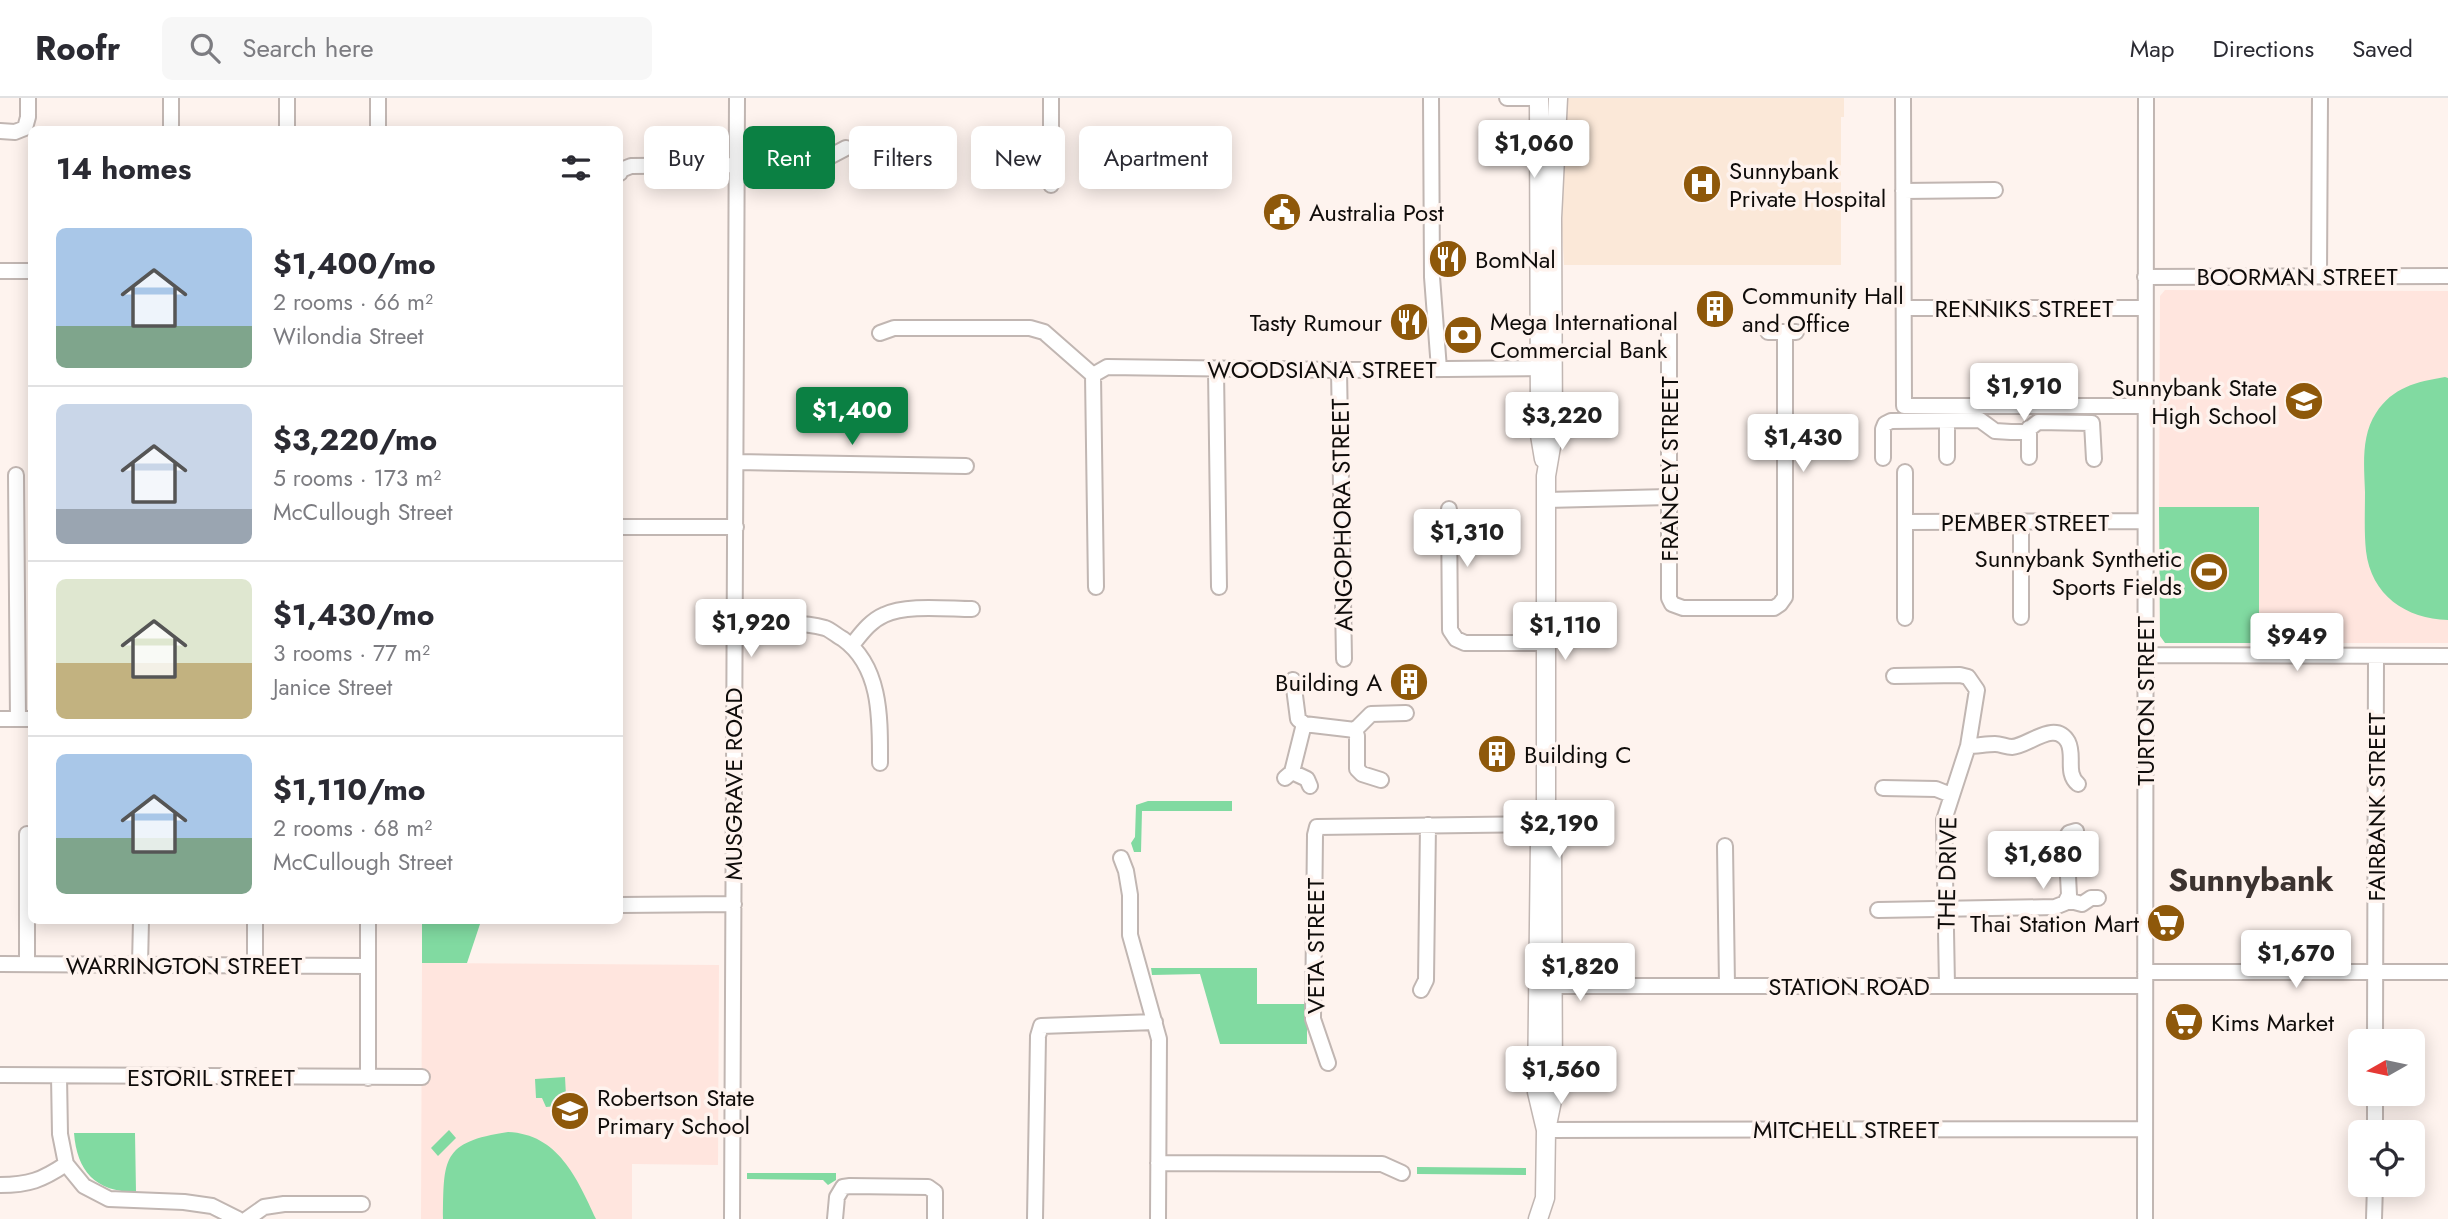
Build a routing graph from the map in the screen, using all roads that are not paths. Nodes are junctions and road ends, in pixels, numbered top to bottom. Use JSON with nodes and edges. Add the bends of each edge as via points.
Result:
{"nodes":[{"id":1,"x":29,"y":98,"type":"edge"},
{"id":2,"x":171,"y":98,"type":"edge"},
{"id":3,"x":287,"y":98,"type":"edge"},
{"id":4,"x":378,"y":98,"type":"edge"},
{"id":5,"x":737,"y":98,"type":"edge"},
{"id":6,"x":1051,"y":98,"type":"edge"},
{"id":7,"x":1431,"y":98,"type":"edge"},
{"id":8,"x":1507,"y":98,"type":"edge"},
{"id":9,"x":1531,"y":98,"type":"edge"},
{"id":10,"x":1539,"y":98,"type":"edge"},
{"id":11,"x":1558,"y":98,"type":"edge"},
{"id":12,"x":1903,"y":98,"type":"edge"},
{"id":13,"x":2146,"y":98,"type":"edge"},
{"id":14,"x":2320,"y":98,"type":"edge"},
{"id":15,"x":171,"y":126,"type":"edge"},
{"id":16,"x":287,"y":126,"type":"edge"},
{"id":17,"x":378,"y":126,"type":"edge"},
{"id":18,"x":1051,"y":126,"type":"edge"},
{"id":19,"x":0,"y":131,"type":"edge"},
{"id":20,"x":846,"y":148,"type":"dead end"},
{"id":21,"x":737,"y":162,"type":"junction"},
{"id":22,"x":623,"y":169,"type":"edge"},
{"id":23,"x":1995,"y":190,"type":"dead end"},
{"id":24,"x":1903,"y":191,"type":"junction"},
{"id":25,"x":0,"y":271,"type":"edge"},
{"id":26,"x":28,"y":271,"type":"edge"},
{"id":27,"x":2319,"y":275,"type":"junction"},
{"id":28,"x":2448,"y":276,"type":"edge"},
{"id":29,"x":2145,"y":277,"type":"junction"},
{"id":30,"x":1904,"y":307,"type":"junction"},
{"id":31,"x":2145,"y":308,"type":"junction"},
{"id":32,"x":1768,"y":332,"type":"dead end"},
{"id":33,"x":880,"y":333,"type":"dead end"},
{"id":34,"x":1670,"y":333,"type":"dead end"},
{"id":35,"x":1546,"y":368,"type":"junction"},
{"id":36,"x":1439,"y":369,"type":"junction"},
{"id":37,"x":1216,"y":370,"type":"junction"},
{"id":38,"x":1339,"y":370,"type":"junction"},
{"id":39,"x":1093,"y":375,"type":"junction"},
{"id":40,"x":2145,"y":406,"type":"junction"},
{"id":41,"x":1947,"y":421,"type":"junction"},
{"id":42,"x":2029,"y":428,"type":"junction"},
{"id":43,"x":1947,"y":457,"type":"dead end"},
{"id":44,"x":2029,"y":457,"type":"dead end"},
{"id":45,"x":1883,"y":458,"type":"dead end"},
{"id":46,"x":2094,"y":459,"type":"dead end"},
{"id":47,"x":737,"y":462,"type":"junction"},
{"id":48,"x":966,"y":466,"type":"dead end"},
{"id":49,"x":1905,"y":472,"type":"dead end"},
{"id":50,"x":16,"y":475,"type":"dead end"},
{"id":51,"x":1669,"y":497,"type":"junction"},
{"id":52,"x":1546,"y":500,"type":"junction"},
{"id":53,"x":1450,"y":509,"type":"dead end"},
{"id":54,"x":2145,"y":521,"type":"junction"},
{"id":55,"x":1905,"y":522,"type":"junction"},
{"id":56,"x":2021,"y":522,"type":"junction"},
{"id":57,"x":623,"y":527,"type":"edge"},
{"id":58,"x":736,"y":527,"type":"junction"},
{"id":59,"x":1096,"y":587,"type":"dead end"},
{"id":60,"x":1219,"y":587,"type":"dead end"},
{"id":61,"x":972,"y":610,"type":"dead end"},
{"id":62,"x":2021,"y":617,"type":"dead end"},
{"id":63,"x":1905,"y":618,"type":"dead end"},
{"id":64,"x":733,"y":626,"type":"junction"},
{"id":65,"x":1546,"y":643,"type":"junction"},
{"id":66,"x":852,"y":645,"type":"junction"},
{"id":67,"x":2145,"y":655,"type":"junction"},
{"id":68,"x":2376,"y":656,"type":"junction"},
{"id":69,"x":2448,"y":656,"type":"edge"},
{"id":70,"x":1344,"y":659,"type":"dead end"},
{"id":71,"x":1894,"y":676,"type":"dead end"},
{"id":72,"x":1293,"y":680,"type":"dead end"},
{"id":73,"x":1406,"y":713,"type":"dead end"},
{"id":74,"x":0,"y":719,"type":"edge"},
{"id":75,"x":25,"y":719,"type":"edge"},
{"id":76,"x":1304,"y":724,"type":"junction"},
{"id":77,"x":1355,"y":730,"type":"junction"},
{"id":78,"x":1968,"y":746,"type":"junction"},
{"id":79,"x":880,"y":763,"type":"dead end"},
{"id":80,"x":1381,"y":780,"type":"dead end"},
{"id":81,"x":2078,"y":783,"type":"dead end"},
{"id":82,"x":1310,"y":786,"type":"dead end"},
{"id":83,"x":1883,"y":789,"type":"dead end"},
{"id":84,"x":1951,"y":795,"type":"junction"},
{"id":85,"x":1546,"y":824,"type":"junction"},
{"id":86,"x":1428,"y":825,"type":"junction"},
{"id":87,"x":2076,"y":831,"type":"dead end"},
{"id":88,"x":27,"y":834,"type":"dead end"},
{"id":89,"x":1725,"y":846,"type":"dead end"},
{"id":90,"x":1121,"y":858,"type":"dead end"},
{"id":91,"x":2098,"y":898,"type":"dead end"},
{"id":92,"x":2067,"y":900,"type":"junction"},
{"id":93,"x":734,"y":904,"type":"junction"},
{"id":94,"x":623,"y":905,"type":"edge"},
{"id":95,"x":1947,"y":908,"type":"junction"},
{"id":96,"x":1878,"y":910,"type":"dead end"},
{"id":97,"x":141,"y":924,"type":"edge"},
{"id":98,"x":255,"y":924,"type":"edge"},
{"id":99,"x":368,"y":924,"type":"edge"},
{"id":100,"x":0,"y":964,"type":"edge"},
{"id":101,"x":27,"y":964,"type":"junction"},
{"id":102,"x":141,"y":965,"type":"junction"},
{"id":103,"x":255,"y":966,"type":"junction"},
{"id":104,"x":368,"y":966,"type":"junction"},
{"id":105,"x":2375,"y":972,"type":"junction"},
{"id":106,"x":2448,"y":972,"type":"edge"},
{"id":107,"x":2145,"y":979,"type":"junction"},
{"id":108,"x":1546,"y":986,"type":"junction"},
{"id":109,"x":1727,"y":986,"type":"junction"},
{"id":110,"x":1947,"y":986,"type":"junction"},
{"id":111,"x":1421,"y":990,"type":"dead end"},
{"id":112,"x":1155,"y":1021,"type":"junction"},
{"id":113,"x":2375,"y":1029,"type":"edge"},
{"id":114,"x":1328,"y":1063,"type":"dead end"},
{"id":115,"x":0,"y":1075,"type":"edge"},
{"id":116,"x":59,"y":1076,"type":"junction"},
{"id":117,"x":368,"y":1077,"type":"junction"},
{"id":118,"x":422,"y":1077,"type":"dead end"},
{"id":119,"x":2145,"y":1129,"type":"junction"},
{"id":120,"x":1546,"y":1130,"type":"junction"},
{"id":121,"x":1158,"y":1163,"type":"junction"},
{"id":122,"x":66,"y":1164,"type":"junction"},
{"id":123,"x":1402,"y":1173,"type":"dead end"},
{"id":124,"x":0,"y":1185,"type":"edge"},
{"id":125,"x":2375,"y":1197,"type":"edge"},
{"id":126,"x":1545,"y":1198,"type":"junction"},
{"id":127,"x":362,"y":1204,"type":"dead end"},
{"id":128,"x":237,"y":1219,"type":"edge"},
{"id":129,"x":247,"y":1219,"type":"edge"},
{"id":130,"x":732,"y":1219,"type":"edge"},
{"id":131,"x":835,"y":1219,"type":"edge"},
{"id":132,"x":935,"y":1219,"type":"edge"},
{"id":133,"x":1035,"y":1219,"type":"edge"},
{"id":134,"x":1158,"y":1219,"type":"edge"},
{"id":135,"x":1538,"y":1219,"type":"edge"},
{"id":136,"x":1552,"y":1219,"type":"edge"},
{"id":137,"x":2145,"y":1219,"type":"edge"},
{"id":138,"x":2374,"y":1219,"type":"edge"}],
"edges":[{"from":1,"to":19,"type":"street","via":[[25,128]]},
{"from":2,"to":15,"type":"street"},
{"from":3,"to":16,"type":"street"},
{"from":4,"to":17,"type":"street"},
{"from":5,"to":21,"type":"street","name":"MUSGRAVE ROAD"},
{"from":6,"to":18,"type":"street"},
{"from":7,"to":36,"type":"street","via":[[1432,277]]},
{"from":8,"to":9,"type":"street"},
{"from":10,"to":35,"type":"main road"},
{"from":11,"to":35,"type":"main road"},
{"from":12,"to":24,"type":"street"},
{"from":13,"to":29,"type":"street","name":"TURTON STREET"},
{"from":14,"to":27,"type":"street"},
{"from":20,"to":21,"type":"street","via":[[827,158]]},
{"from":21,"to":22,"type":"street"},
{"from":21,"to":47,"type":"street","name":"MUSGRAVE ROAD"},
{"from":23,"to":24,"type":"street"},
{"from":24,"to":30,"type":"street"},
{"from":25,"to":26,"type":"street"},
{"from":27,"to":28,"type":"street","name":"BOORMAN STREET"},
{"from":27,"to":29,"type":"street","name":"BOORMAN STREET"},
{"from":29,"to":31,"type":"street","name":"TURTON STREET"},
{"from":30,"to":31,"type":"street","name":"RENNIKS STREET"},
{"from":30,"to":40,"type":"street","via":[[1904,406]]},
{"from":31,"to":40,"type":"street","name":"TURTON STREET"},
{"from":32,"to":51,"type":"street","name":"FRANCEY STREET","via":[[1791,332],[1785,597],[1780,604],[1774,608],[1683,608],[1672,604]]},
{"from":33,"to":39,"type":"street","via":[[894,328],[1030,328],[1044,332]]},
{"from":34,"to":51,"type":"street","name":"FRANCEY STREET"},
{"from":35,"to":36,"type":"street","name":"WOODSIANA STREET"},
{"from":35,"to":52,"type":"main road","via":[[1540,435]]},
{"from":36,"to":38,"type":"street","name":"WOODSIANA STREET"},
{"from":37,"to":38,"type":"street","name":"WOODSIANA STREET"},
{"from":37,"to":39,"type":"street","name":"WOODSIANA STREET","via":[[1107,367]]},
{"from":37,"to":60,"type":"street"},
{"from":38,"to":70,"type":"street","name":"ANGOPHORA STREET"},
{"from":39,"to":59,"type":"street"},
{"from":40,"to":54,"type":"street","name":"TURTON STREET"},
{"from":41,"to":42,"type":"street","via":[[1980,421],[1995,431],[2025,432]]},
{"from":41,"to":43,"type":"street"},
{"from":41,"to":45,"type":"street","via":[[1885,424]]},
{"from":42,"to":44,"type":"street"},
{"from":42,"to":46,"type":"street","via":[[2038,422],[2092,423]]},
{"from":47,"to":48,"type":"street"},
{"from":47,"to":58,"type":"street","name":"MUSGRAVE ROAD"},
{"from":49,"to":55,"type":"street"},
{"from":50,"to":75,"type":"street"},
{"from":51,"to":52,"type":"street"},
{"from":52,"to":65,"type":"main road"},
{"from":53,"to":65,"type":"street","via":[[1450,630],[1456,639],[1465,643]]},
{"from":54,"to":56,"type":"street","name":"PEMBER STREET"},
{"from":54,"to":67,"type":"street","name":"TURTON STREET"},
{"from":55,"to":56,"type":"street","name":"PEMBER STREET"},
{"from":55,"to":63,"type":"street"},
{"from":56,"to":62,"type":"street"},
{"from":57,"to":58,"type":"street"},
{"from":58,"to":64,"type":"street","name":"MUSGRAVE ROAD"},
{"from":61,"to":66,"type":"street","via":[[917,609],[885,614]]},
{"from":64,"to":66,"type":"street","via":[[827,628]]},
{"from":64,"to":93,"type":"street","name":"MUSGRAVE ROAD"},
{"from":65,"to":85,"type":"main road"},
{"from":66,"to":79,"type":"street","via":[[876,690]]},
{"from":67,"to":68,"type":"street"},
{"from":67,"to":107,"type":"street","name":"TURTON STREET"},
{"from":68,"to":69,"type":"street"},
{"from":68,"to":105,"type":"street","name":"FAIRBANK STREET"},
{"from":71,"to":78,"type":"street","name":"THE DRIVE","via":[[1968,677],[1977,690]]},
{"from":72,"to":76,"type":"street","via":[[1298,719]]},
{"from":73,"to":77,"type":"street","via":[[1371,714]]},
{"from":74,"to":75,"type":"street"},
{"from":76,"to":77,"type":"street"},
{"from":76,"to":82,"type":"street","via":[[1288,775],[1307,779]]},
{"from":77,"to":80,"type":"street","via":[[1356,769]]},
{"from":78,"to":81,"type":"street","via":[[2014,747],[2057,733],[2071,750],[2071,774]]},
{"from":78,"to":84,"type":"street","name":"THE DRIVE"},
{"from":83,"to":84,"type":"street","via":[[1936,789]]},
{"from":84,"to":95,"type":"street","name":"THE DRIVE","via":[[1944,820]]},
{"from":85,"to":86,"type":"street"},
{"from":85,"to":108,"type":"main road","via":[[1552,837]]},
{"from":86,"to":111,"type":"street","via":[[1426,980]]},
{"from":86,"to":114,"type":"street","name":"VETA STREET","via":[[1317,827],[1313,1019]]},
{"from":87,"to":92,"type":"street","via":[[2066,838]]},
{"from":88,"to":101,"type":"street"},
{"from":89,"to":109,"type":"street"},
{"from":90,"to":112,"type":"street","via":[[1130,895],[1130,935]]},
{"from":91,"to":92,"type":"street","via":[[2082,904]]},
{"from":92,"to":95,"type":"street","via":[[2043,909]]},
{"from":93,"to":94,"type":"street"},
{"from":93,"to":130,"type":"street","name":"MUSGRAVE ROAD"},
{"from":95,"to":96,"type":"street"},
{"from":95,"to":110,"type":"street","name":"THE DRIVE"},
{"from":97,"to":102,"type":"street"},
{"from":98,"to":103,"type":"street"},
{"from":99,"to":104,"type":"street"},
{"from":100,"to":101,"type":"street","name":"WARRINGTON STREET"},
{"from":101,"to":102,"type":"street","name":"WARRINGTON STREET"},
{"from":102,"to":103,"type":"street","name":"WARRINGTON STREET"},
{"from":103,"to":104,"type":"street","name":"WARRINGTON STREET"},
{"from":104,"to":117,"type":"street"},
{"from":105,"to":106,"type":"street","name":"STATION ROAD"},
{"from":105,"to":107,"type":"street","name":"STATION ROAD"},
{"from":105,"to":113,"type":"street","name":"FAIRBANK STREET"},
{"from":107,"to":110,"type":"street","name":"STATION ROAD"},
{"from":107,"to":119,"type":"street","name":"TURTON STREET"},
{"from":108,"to":109,"type":"street","name":"STATION ROAD"},
{"from":108,"to":120,"type":"main road","via":[[1538,1092]]},
{"from":109,"to":110,"type":"street","name":"STATION ROAD"},
{"from":112,"to":121,"type":"street","via":[[1159,1039]]},
{"from":112,"to":133,"type":"street","via":[[1041,1026]]},
{"from":115,"to":116,"type":"street","name":"ESTORIL STREET"},
{"from":116,"to":117,"type":"street","name":"ESTORIL STREET"},
{"from":116,"to":122,"type":"street","via":[[60,1134]]},
{"from":117,"to":118,"type":"street","name":"ESTORIL STREET"},
{"from":119,"to":120,"type":"street","name":"MITCHELL STREET"},
{"from":119,"to":137,"type":"street","name":"TURTON STREET"},
{"from":120,"to":126,"type":"main road"},
{"from":121,"to":123,"type":"street","via":[[1382,1164]]},
{"from":121,"to":134,"type":"street"},
{"from":122,"to":124,"type":"street","via":[[43,1179]]},
{"from":122,"to":128,"type":"street","via":[[84,1186],[109,1199],[212,1206]]},
{"from":125,"to":138,"type":"street"},
{"from":126,"to":135,"type":"main road"},
{"from":126,"to":136,"type":"main road"},
{"from":127,"to":129,"type":"street","via":[[284,1204],[264,1207]]},
{"from":131,"to":132,"type":"street","via":[[843,1187],[928,1187],[935,1192]]}]}
